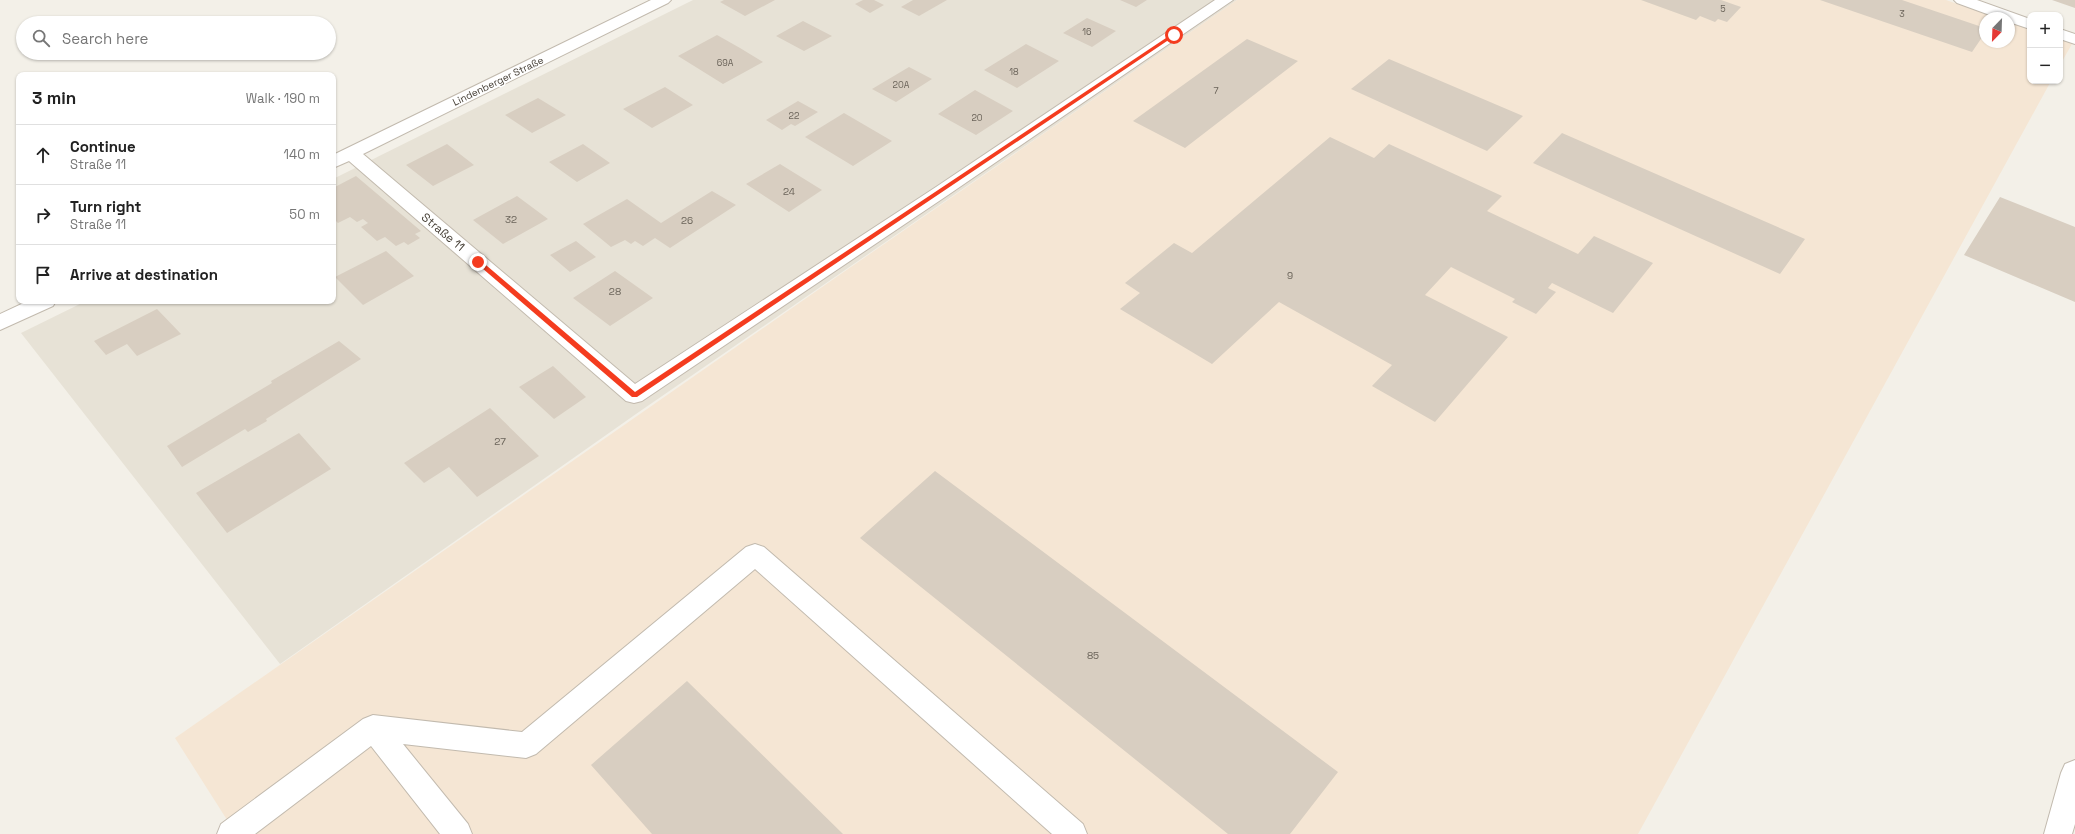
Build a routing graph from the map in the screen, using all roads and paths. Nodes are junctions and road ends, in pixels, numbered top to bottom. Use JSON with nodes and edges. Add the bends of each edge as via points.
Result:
{"nodes":[{"id":1,"x":663,"y":0,"type":"edge"},
{"id":2,"x":1225,"y":0,"type":"edge"},
{"id":3,"x":1962,"y":0,"type":"edge"},
{"id":4,"x":2027,"y":23,"type":"edge"},
{"id":5,"x":2063,"y":35,"type":"edge"},
{"id":6,"x":2075,"y":39,"type":"edge"},
{"id":7,"x":351,"y":153,"type":"junction"},
{"id":8,"x":336,"y":160,"type":"edge"},
{"id":9,"x":40,"y":304,"type":"edge"},
{"id":10,"x":0,"y":323,"type":"edge"},
{"id":11,"x":373,"y":728,"type":"junction"},
{"id":12,"x":2075,"y":773,"type":"edge"},
{"id":13,"x":230,"y":834,"type":"edge"},
{"id":14,"x":458,"y":834,"type":"edge"},
{"id":15,"x":1073,"y":834,"type":"edge"},
{"id":16,"x":2058,"y":834,"type":"edge"}],
"edges":[{"from":1,"to":7,"type":"street","name":"Lindenberger Straße"},
{"from":2,"to":7,"type":"street","name":"Straße 11","via":[[634,395]]},
{"from":3,"to":4,"type":"street"},
{"from":5,"to":6,"type":"street"},
{"from":7,"to":8,"type":"street","name":"Lindenberger Straße"},
{"from":9,"to":10,"type":"street"},
{"from":11,"to":13,"type":"street"},
{"from":11,"to":14,"type":"street"},
{"from":11,"to":15,"type":"street","via":[[526,745],[755,554]]},
{"from":12,"to":16,"type":"street"}]}
